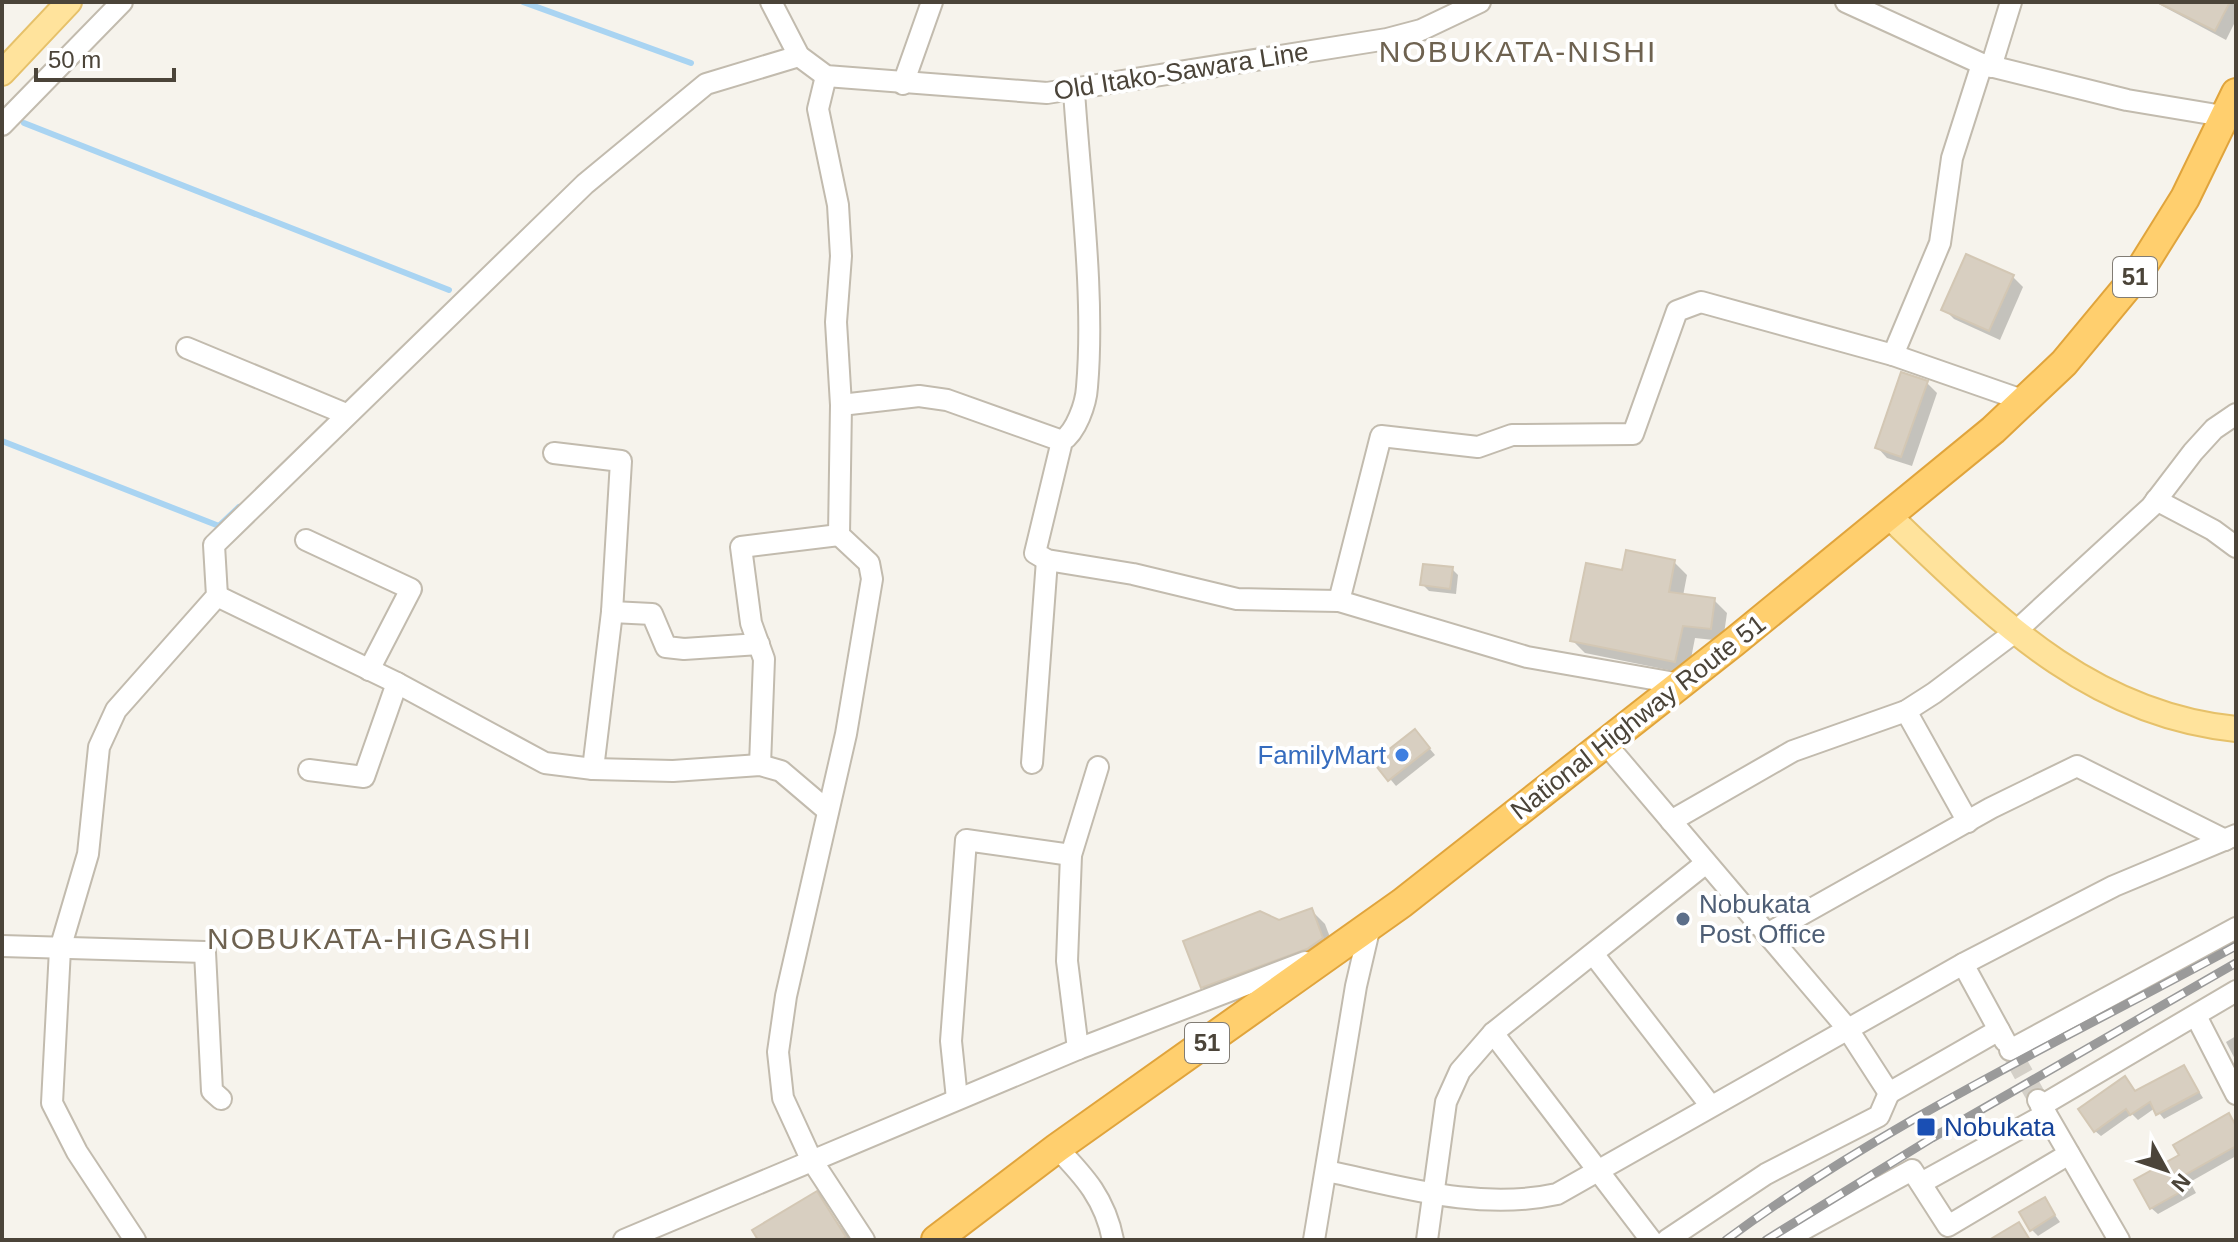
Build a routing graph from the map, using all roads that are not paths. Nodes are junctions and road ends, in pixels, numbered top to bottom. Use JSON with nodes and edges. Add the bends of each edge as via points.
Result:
{"nodes":[{"id":1,"x":69,"y":2,"type":"edge"},
{"id":2,"x":122,"y":2,"type":"edge"},
{"id":3,"x":771,"y":2,"type":"edge"},
{"id":4,"x":932,"y":2,"type":"edge"},
{"id":5,"x":1480,"y":2,"type":"edge"},
{"id":6,"x":1846,"y":2,"type":"edge"},
{"id":7,"x":2011,"y":2,"type":"edge"},
{"id":8,"x":799,"y":56,"type":"junction"},
{"id":9,"x":1987,"y":65,"type":"junction"},
{"id":10,"x":2,"y":73,"type":"edge"},
{"id":11,"x":826,"y":76,"type":"junction"},
{"id":12,"x":903,"y":84,"type":"junction"},
{"id":13,"x":1074,"y":91,"type":"junction"},
{"id":14,"x":2232,"y":109,"type":"edge"},
{"id":15,"x":2,"y":125,"type":"edge"},
{"id":16,"x":187,"y":348,"type":"dead end"},
{"id":17,"x":1893,"y":355,"type":"junction"},
{"id":18,"x":2025,"y":401,"type":"junction"},
{"id":19,"x":841,"y":405,"type":"junction"},
{"id":20,"x":346,"y":414,"type":"junction"},
{"id":21,"x":2236,"y":414,"type":"edge"},
{"id":22,"x":1062,"y":441,"type":"junction"},
{"id":23,"x":554,"y":453,"type":"dead end"},
{"id":24,"x":2156,"y":500,"type":"junction"},
{"id":25,"x":1890,"y":517,"type":"junction"},
{"id":26,"x":839,"y":535,"type":"junction"},
{"id":27,"x":306,"y":540,"type":"dead end"},
{"id":28,"x":2236,"y":547,"type":"edge"},
{"id":29,"x":1047,"y":560,"type":"junction"},
{"id":30,"x":217,"y":596,"type":"junction"},
{"id":31,"x":1339,"y":601,"type":"junction"},
{"id":32,"x":612,"y":612,"type":"junction"},
{"id":33,"x":2015,"y":632,"type":"junction"},
{"id":34,"x":759,"y":644,"type":"junction"},
{"id":35,"x":369,"y":670,"type":"junction"},
{"id":36,"x":397,"y":683,"type":"junction"},
{"id":37,"x":1681,"y":684,"type":"junction"},
{"id":38,"x":1906,"y":711,"type":"junction"},
{"id":39,"x":2236,"y":729,"type":"edge"},
{"id":40,"x":1605,"y":743,"type":"junction"},
{"id":41,"x":1032,"y":763,"type":"dead end"},
{"id":42,"x":760,"y":765,"type":"junction"},
{"id":43,"x":1098,"y":767,"type":"dead end"},
{"id":44,"x":593,"y":769,"type":"junction"},
{"id":45,"x":309,"y":770,"type":"dead end"},
{"id":46,"x":828,"y":811,"type":"junction"},
{"id":47,"x":1671,"y":821,"type":"junction"},
{"id":48,"x":1968,"y":822,"type":"junction"},
{"id":49,"x":2231,"y":838,"type":"edge"},
{"id":50,"x":1071,"y":855,"type":"junction"},
{"id":51,"x":1706,"y":863,"type":"junction"},
{"id":52,"x":1370,"y":926,"type":"junction"},
{"id":53,"x":2236,"y":928,"type":"edge"},
{"id":54,"x":1767,"y":934,"type":"junction"},
{"id":55,"x":2,"y":946,"type":"edge"},
{"id":56,"x":60,"y":949,"type":"junction"},
{"id":57,"x":1339,"y":949,"type":"junction"},
{"id":58,"x":1594,"y":955,"type":"junction"},
{"id":59,"x":1963,"y":964,"type":"junction"},
{"id":60,"x":2236,"y":991,"type":"edge"},
{"id":61,"x":2196,"y":1016,"type":"junction"},
{"id":62,"x":1847,"y":1028,"type":"junction"},
{"id":63,"x":1999,"y":1030,"type":"junction"},
{"id":64,"x":1493,"y":1033,"type":"junction"},
{"id":65,"x":1078,"y":1049,"type":"junction"},
{"id":66,"x":1889,"y":1093,"type":"junction"},
{"id":67,"x":2236,"y":1094,"type":"edge"},
{"id":68,"x":221,"y":1099,"type":"dead end"},
{"id":69,"x":957,"y":1099,"type":"junction"},
{"id":70,"x":1710,"y":1105,"type":"junction"},
{"id":71,"x":2042,"y":1107,"type":"junction"},
{"id":72,"x":1057,"y":1148,"type":"junction"},
{"id":73,"x":2069,"y":1154,"type":"junction"},
{"id":74,"x":811,"y":1159,"type":"junction"},
{"id":75,"x":1327,"y":1171,"type":"junction"},
{"id":76,"x":1601,"y":1171,"type":"junction"},
{"id":77,"x":1921,"y":1183,"type":"junction"},
{"id":78,"x":1434,"y":1194,"type":"junction"},
{"id":79,"x":1822,"y":1231,"type":"edge"},
{"id":80,"x":135,"y":1240,"type":"edge"},
{"id":81,"x":624,"y":1240,"type":"edge"},
{"id":82,"x":864,"y":1240,"type":"edge"},
{"id":83,"x":936,"y":1240,"type":"edge"},
{"id":84,"x":1113,"y":1240,"type":"edge"},
{"id":85,"x":1314,"y":1240,"type":"edge"},
{"id":86,"x":1427,"y":1240,"type":"edge"},
{"id":87,"x":1651,"y":1240,"type":"edge"},
{"id":88,"x":1667,"y":1240,"type":"edge"},
{"id":89,"x":1784,"y":1240,"type":"edge"},
{"id":90,"x":2119,"y":1240,"type":"edge"}],
"edges":[{"from":1,"to":10,"type":"main road"},
{"from":2,"to":15,"type":"street"},
{"from":3,"to":8,"type":"street"},
{"from":4,"to":12,"type":"street"},
{"from":5,"to":13,"type":"street","name":"Old Itako-Sawara Line","via":[[1421,30],[1387,39]]},
{"from":6,"to":9,"type":"street"},
{"from":7,"to":9,"type":"street"},
{"from":8,"to":11,"type":"street"},
{"from":8,"to":20,"type":"street","via":[[706,84],[585,184]]},
{"from":9,"to":14,"type":"street","via":[[2127,100]]},
{"from":9,"to":17,"type":"street","via":[[1952,158],[1940,243]]},
{"from":11,"to":12,"type":"street","name":"Old Itako-Sawara Line"},
{"from":11,"to":19,"type":"street","via":[[818,109],[838,205]]},
{"from":12,"to":13,"type":"street","name":"Old Itako-Sawara Line"},
{"from":13,"to":22,"type":"street","via":[[1087,391],[1071,435]]},
{"from":14,"to":18,"type":"highway","name":"National Highway Route 51","number":"51","via":[[2137,275],[2101,323]]},
{"from":16,"to":20,"type":"street"},
{"from":17,"to":18,"type":"street"},
{"from":17,"to":31,"type":"street","via":[[1701,302],[1677,311],[1633,434],[1512,435],[1478,447],[1381,436]]},
{"from":18,"to":25,"type":"highway","name":"National Highway Route 51","number":"51"},
{"from":19,"to":22,"type":"street","via":[[919,396],[947,400]]},
{"from":19,"to":26,"type":"street"},
{"from":20,"to":30,"type":"street","via":[[214,545]]},
{"from":21,"to":24,"type":"street","via":[[2214,429]]},
{"from":22,"to":29,"type":"street","via":[[1035,553]]},
{"from":23,"to":32,"type":"street","via":[[621,461]]},
{"from":24,"to":28,"type":"street"},
{"from":24,"to":33,"type":"street"},
{"from":25,"to":33,"type":"main road"},
{"from":25,"to":37,"type":"highway","name":"National Highway Route 51","number":"51"},
{"from":26,"to":34,"type":"street","via":[[741,547],[751,623]]},
{"from":26,"to":46,"type":"street","via":[[869,563],[872,579]]},
{"from":27,"to":35,"type":"street","via":[[411,589]]},
{"from":29,"to":31,"type":"street","via":[[1237,599]]},
{"from":29,"to":41,"type":"street"},
{"from":30,"to":35,"type":"street"},
{"from":30,"to":56,"type":"street","via":[[116,710],[99,747],[88,854]]},
{"from":31,"to":37,"type":"street","via":[[1527,657]]},
{"from":32,"to":34,"type":"street","via":[[652,614],[666,647]]},
{"from":32,"to":44,"type":"street"},
{"from":33,"to":38,"type":"street"},
{"from":33,"to":39,"type":"main road","via":[[2094,688],[2167,717]]},
{"from":34,"to":42,"type":"street","via":[[764,659]]},
{"from":35,"to":36,"type":"street"},
{"from":36,"to":44,"type":"street","via":[[545,763]]},
{"from":36,"to":45,"type":"street","via":[[364,777]]},
{"from":37,"to":40,"type":"highway","name":"National Highway Route 51","number":"51"},
{"from":38,"to":47,"type":"street","via":[[1793,751]]},
{"from":38,"to":48,"type":"street"},
{"from":40,"to":47,"type":"street"},
{"from":40,"to":52,"type":"highway","name":"National Highway Route 51","number":"51"},
{"from":42,"to":44,"type":"street"},
{"from":42,"to":46,"type":"street","via":[[781,771]]},
{"from":43,"to":50,"type":"street"},
{"from":46,"to":74,"type":"street","via":[[778,1052],[783,1098]]},
{"from":47,"to":51,"type":"street"},
{"from":48,"to":49,"type":"street","via":[[2077,766]]},
{"from":48,"to":54,"type":"street"},
{"from":49,"to":59,"type":"street","via":[[2114,886]]},
{"from":50,"to":65,"type":"street","via":[[1067,961]]},
{"from":50,"to":69,"type":"street","via":[[966,840],[951,1041]]},
{"from":51,"to":54,"type":"street"},
{"from":51,"to":58,"type":"street"},
{"from":52,"to":57,"type":"highway","name":"National Highway Route 51","number":"51"},
{"from":52,"to":75,"type":"street"},
{"from":53,"to":63,"type":"street","via":[[2012,1054]]},
{"from":54,"to":62,"type":"street"},
{"from":55,"to":56,"type":"street"},
{"from":56,"to":68,"type":"street","via":[[205,952],[212,1091]]},
{"from":56,"to":80,"type":"street","via":[[52,1103],[77,1152]]},
{"from":57,"to":65,"type":"street"},
{"from":57,"to":72,"type":"highway","name":"National Highway Route 51","number":"51"},
{"from":58,"to":64,"type":"street"},
{"from":58,"to":70,"type":"street"},
{"from":59,"to":62,"type":"street"},
{"from":59,"to":63,"type":"street"},
{"from":60,"to":61,"type":"street"},
{"from":61,"to":67,"type":"street"},
{"from":61,"to":71,"type":"street"},
{"from":62,"to":66,"type":"street"},
{"from":62,"to":70,"type":"street"},
{"from":63,"to":66,"type":"street"},
{"from":64,"to":76,"type":"street"},
{"from":64,"to":78,"type":"street","via":[[1460,1071],[1446,1102]]},
{"from":65,"to":69,"type":"street"},
{"from":66,"to":88,"type":"street","via":[[1879,1116],[1766,1174]]},
{"from":69,"to":74,"type":"street"},
{"from":70,"to":76,"type":"street"},
{"from":71,"to":73,"type":"street"},
{"from":71,"to":77,"type":"street"},
{"from":72,"to":83,"type":"highway","name":"National Highway Route 51","number":"51"},
{"from":72,"to":84,"type":"street","via":[[1102,1201]]},
{"from":73,"to":77,"type":"street","via":[[1948,1226]]},
{"from":73,"to":90,"type":"street"},
{"from":74,"to":81,"type":"street"},
{"from":74,"to":82,"type":"street"},
{"from":75,"to":78,"type":"street"},
{"from":75,"to":85,"type":"street"},
{"from":76,"to":78,"type":"street","via":[[1557,1194],[1524,1201]]},
{"from":76,"to":87,"type":"street"},
{"from":77,"to":79,"type":"street","via":[[1912,1170]]},
{"from":78,"to":86,"type":"street"},
{"from":79,"to":89,"type":"street"}]}
